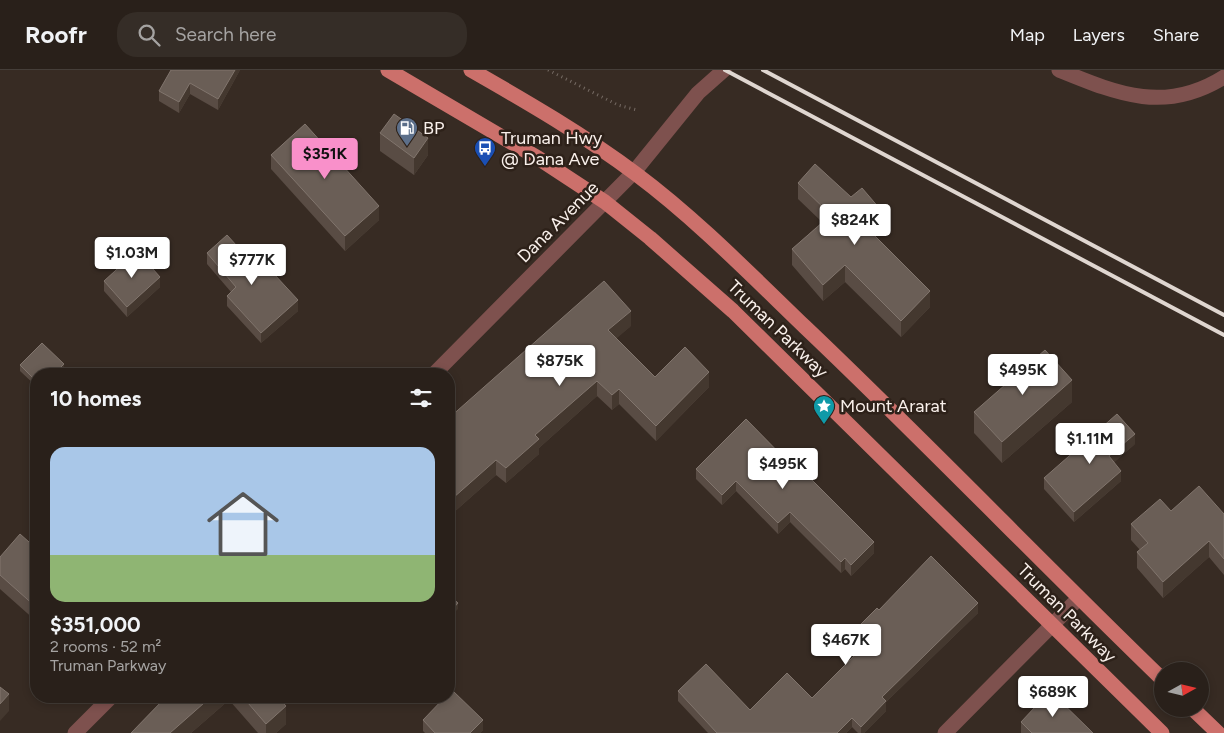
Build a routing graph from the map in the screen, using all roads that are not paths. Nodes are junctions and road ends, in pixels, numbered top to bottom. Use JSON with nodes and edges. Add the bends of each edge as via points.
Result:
{"nodes":[{"id":1,"x":388,"y":70,"type":"edge"},
{"id":2,"x":471,"y":70,"type":"edge"},
{"id":3,"x":724,"y":70,"type":"edge"},
{"id":4,"x":1059,"y":70,"type":"edge"},
{"id":5,"x":1224,"y":77,"type":"edge"},
{"id":6,"x":634,"y":172,"type":"junction"},
{"id":7,"x":605,"y":202,"type":"junction"},
{"id":8,"x":440,"y":368,"type":"edge"},
{"id":9,"x":1079,"y":598,"type":"junction"},
{"id":10,"x":1053,"y":625,"type":"junction"},
{"id":11,"x":1154,"y":671,"type":"edge"},
{"id":12,"x":105,"y":703,"type":"edge"},
{"id":13,"x":1202,"y":718,"type":"edge"},
{"id":14,"x":75,"y":733,"type":"edge"},
{"id":15,"x":945,"y":733,"type":"edge"},
{"id":16,"x":1162,"y":733,"type":"edge"},
{"id":17,"x":1218,"y":733,"type":"edge"}],
"edges":[{"from":1,"to":7,"type":"main road","name":"Truman Parkway","via":[[538,158]]},
{"from":2,"to":6,"type":"main road","name":"Truman Parkway"},
{"from":3,"to":6,"type":"street","name":"Dana Avenue","via":[[698,93]]},
{"from":4,"to":5,"type":"street","via":[[1118,92],[1151,98],[1200,91]]},
{"from":6,"to":7,"type":"street","name":"Dana Avenue"},
{"from":6,"to":9,"type":"main road","name":"Truman Parkway","via":[[672,202],[838,358]]},
{"from":7,"to":8,"type":"street","name":"Dana Avenue"},
{"from":7,"to":10,"type":"main road","name":"Truman Parkway","via":[[733,311]]},
{"from":9,"to":10,"type":"street"},
{"from":9,"to":11,"type":"main road","name":"Truman Parkway"},
{"from":10,"to":15,"type":"street"},
{"from":10,"to":16,"type":"main road","name":"Truman Parkway"},
{"from":12,"to":14,"type":"street"},
{"from":13,"to":17,"type":"main road"}]}
